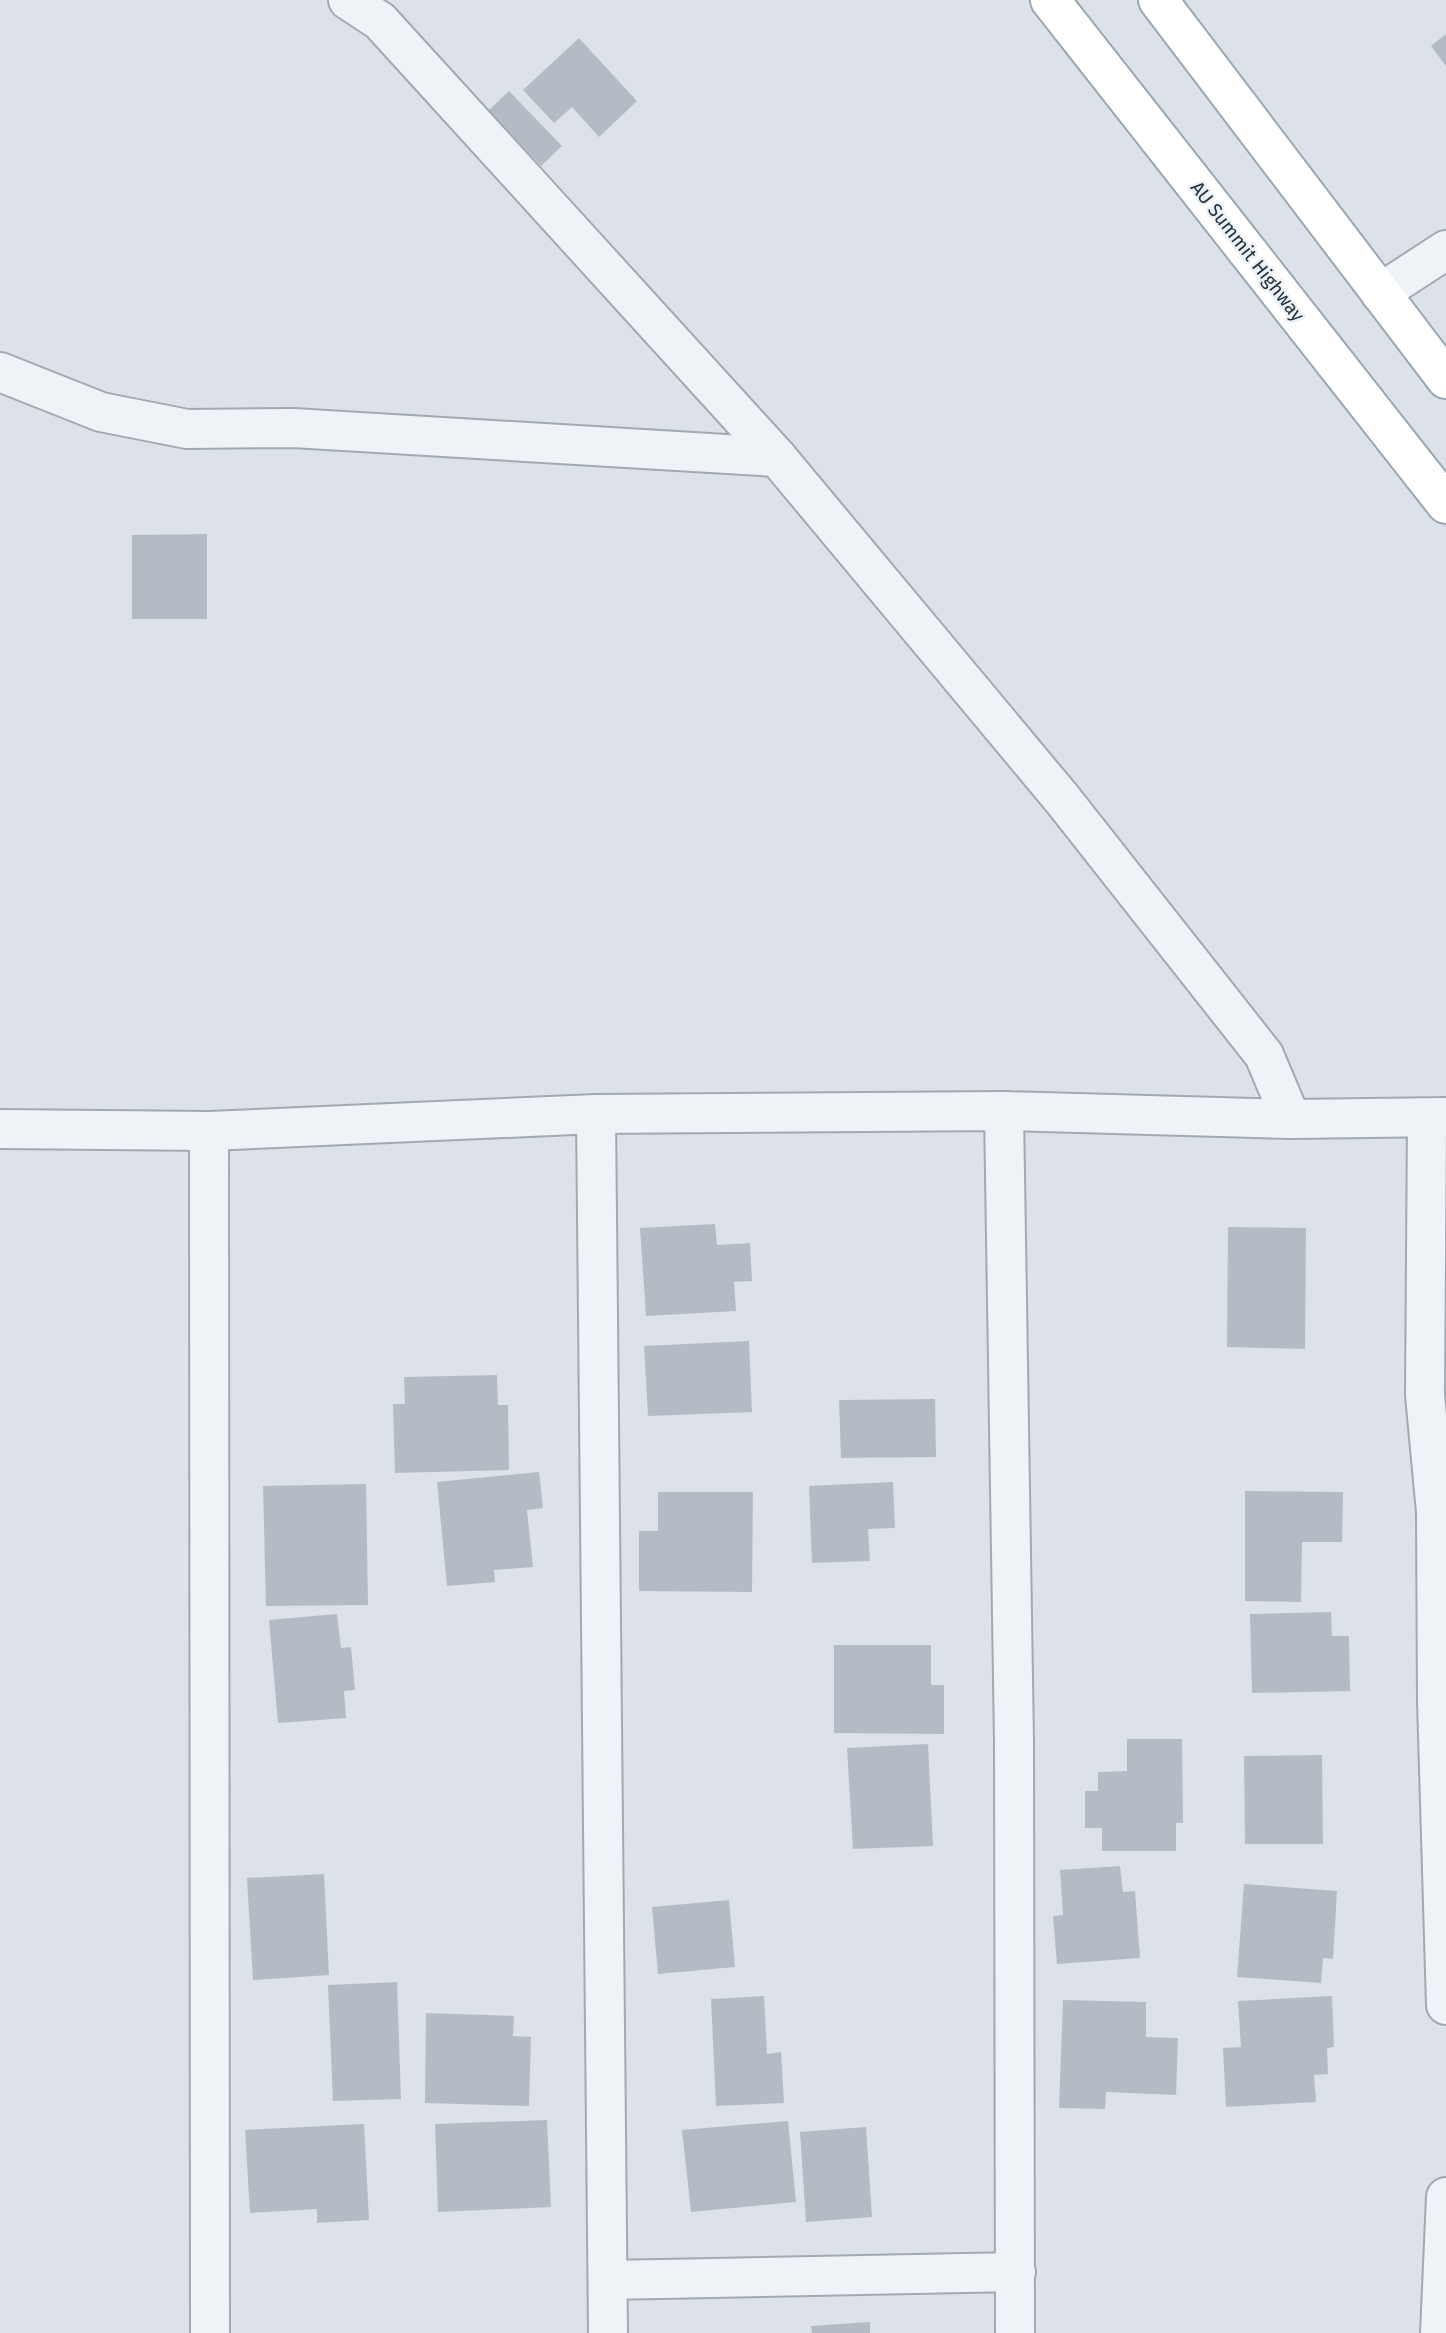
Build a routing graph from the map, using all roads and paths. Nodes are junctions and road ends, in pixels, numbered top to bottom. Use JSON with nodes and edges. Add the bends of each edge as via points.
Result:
{"nodes":[{"id":1,"x":348,"y":0,"type":"edge"},
{"id":2,"x":1050,"y":0,"type":"edge"},
{"id":3,"x":1158,"y":0,"type":"edge"},
{"id":4,"x":1446,"y":250,"type":"edge"},
{"id":5,"x":1380,"y":293,"type":"junction"},
{"id":6,"x":0,"y":372,"type":"edge"},
{"id":7,"x":1446,"y":379,"type":"edge"},
{"id":8,"x":777,"y":457,"type":"junction"},
{"id":9,"x":1446,"y":503,"type":"edge"},
{"id":10,"x":1004,"y":1111,"type":"junction"},
{"id":11,"x":596,"y":1114,"type":"junction"},
{"id":12,"x":1437,"y":1118,"type":"edge"},
{"id":13,"x":1292,"y":1119,"type":"junction"},
{"id":14,"x":0,"y":1129,"type":"edge"},
{"id":15,"x":209,"y":1131,"type":"junction"},
{"id":16,"x":1441,"y":1702,"type":"edge"},
{"id":17,"x":1446,"y":2005,"type":"edge"},
{"id":18,"x":1446,"y":2197,"type":"edge"},
{"id":19,"x":1016,"y":2272,"type":"junction"},
{"id":20,"x":608,"y":2280,"type":"junction"},
{"id":21,"x":209,"y":2333,"type":"edge"},
{"id":22,"x":608,"y":2333,"type":"edge"},
{"id":23,"x":1015,"y":2333,"type":"edge"},
{"id":24,"x":1440,"y":2333,"type":"edge"}],
"edges":[{"from":1,"to":8,"type":"street","via":[[380,21]]},
{"from":2,"to":9,"type":"main road","name":"AU Summit Highway"},
{"from":3,"to":5,"type":"main road"},
{"from":4,"to":5,"type":"street"},
{"from":5,"to":7,"type":"main road"},
{"from":6,"to":8,"type":"street","via":[[100,412],[187,429],[293,428]]},
{"from":8,"to":13,"type":"street","via":[[1063,800],[1264,1055]]},
{"from":10,"to":11,"type":"street"},
{"from":10,"to":13,"type":"street"},
{"from":10,"to":19,"type":"street"},
{"from":11,"to":15,"type":"street"},
{"from":11,"to":20,"type":"street"},
{"from":12,"to":13,"type":"street"},
{"from":12,"to":16,"type":"street","via":[[1424,1395],[1436,1512]]},
{"from":14,"to":15,"type":"street"},
{"from":15,"to":21,"type":"street"},
{"from":16,"to":17,"type":"street"},
{"from":18,"to":24,"type":"street"},
{"from":19,"to":20,"type":"street"},
{"from":19,"to":23,"type":"street"},
{"from":20,"to":22,"type":"street"}]}
